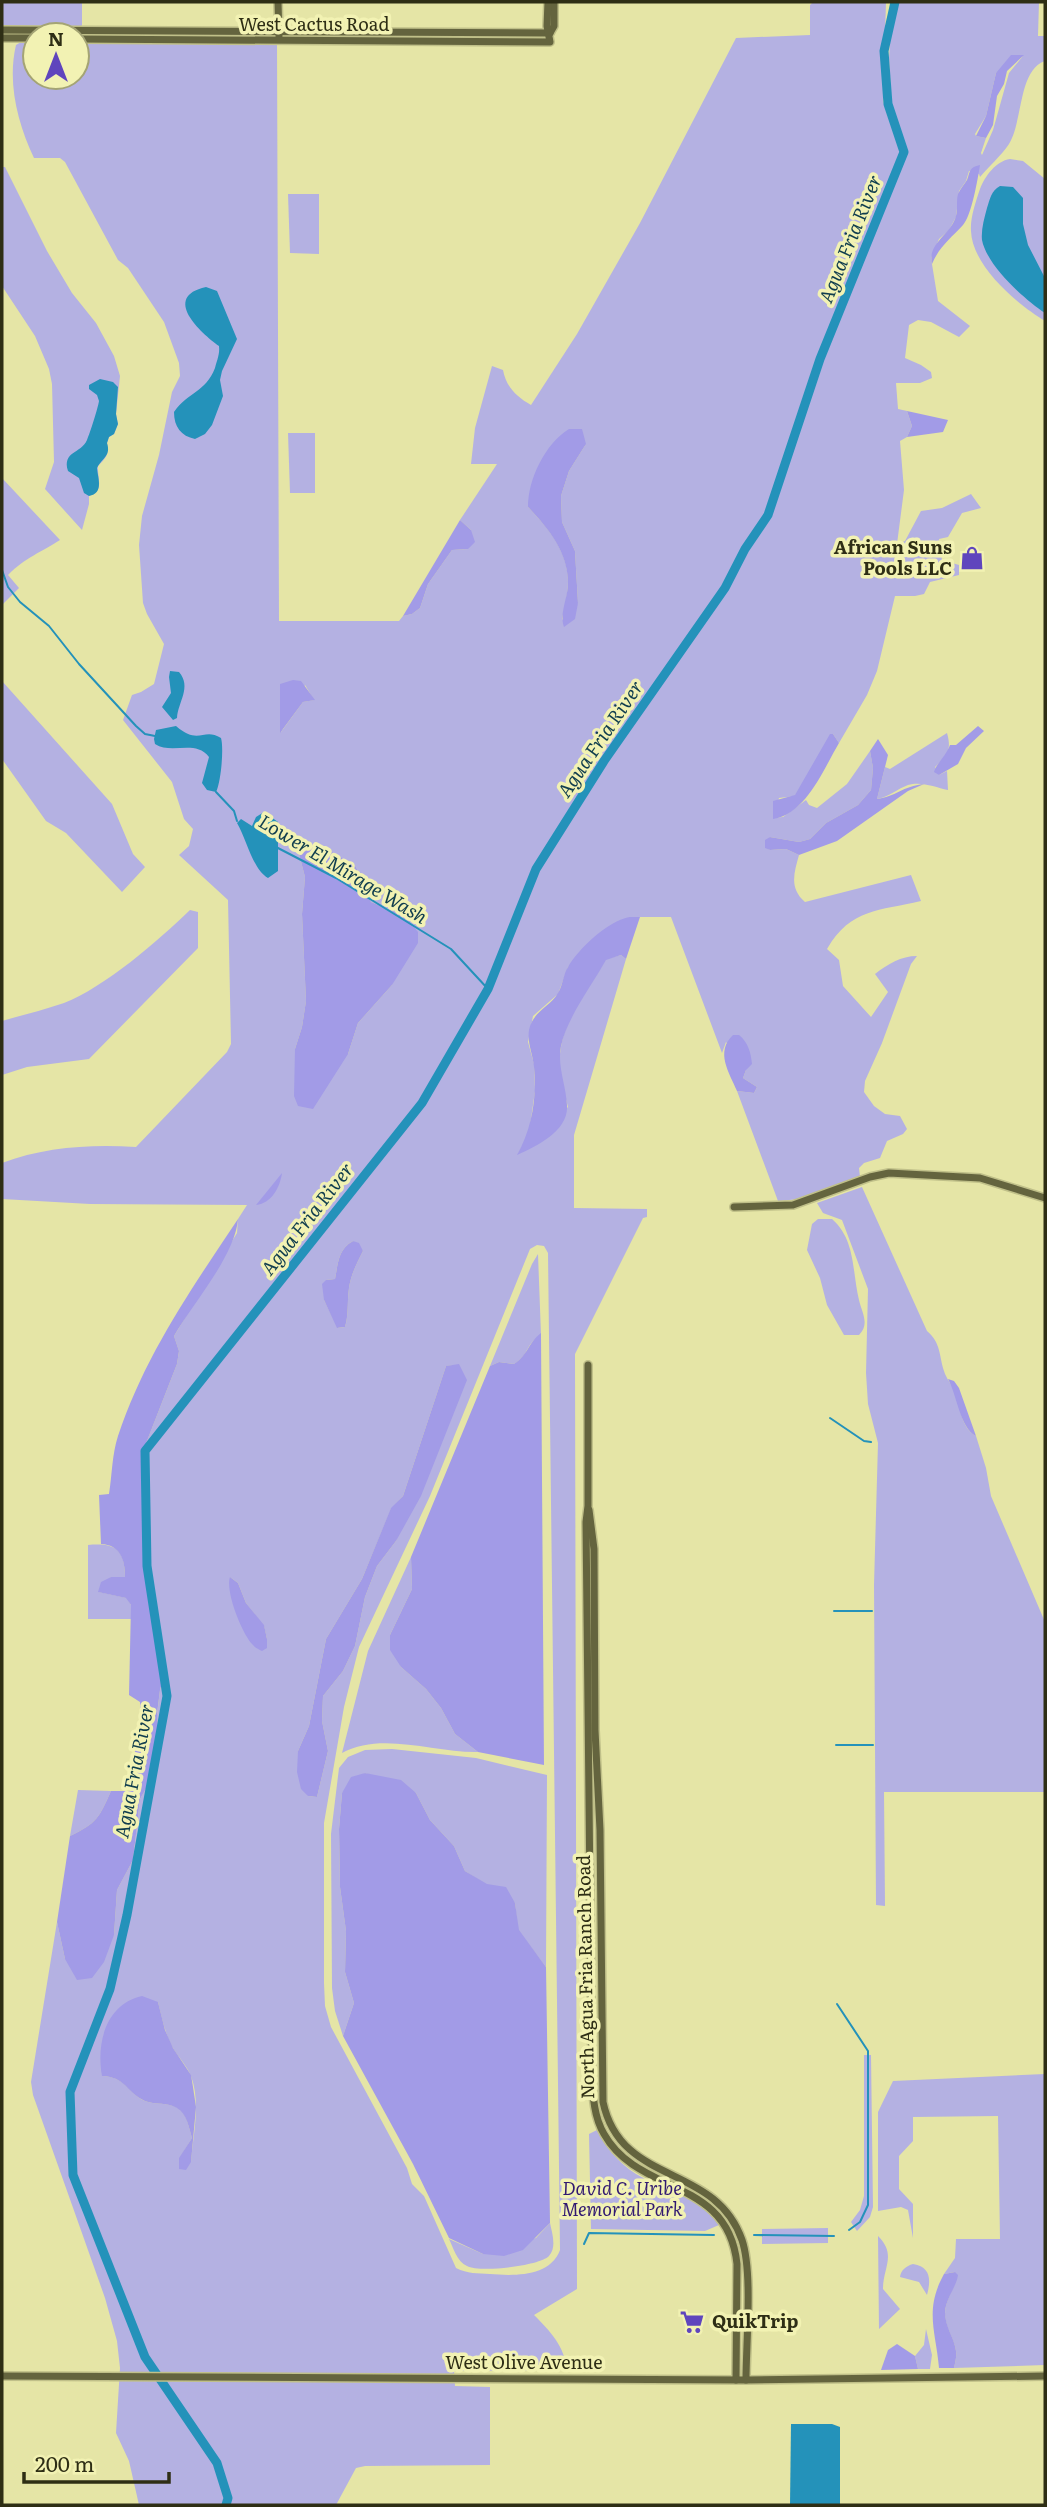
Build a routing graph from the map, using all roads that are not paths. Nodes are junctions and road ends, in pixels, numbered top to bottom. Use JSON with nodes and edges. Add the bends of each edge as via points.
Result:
{"nodes":[{"id":1,"x":278,"y":2,"type":"edge"},
{"id":2,"x":548,"y":2,"type":"edge"},
{"id":3,"x":554,"y":2,"type":"edge"},
{"id":4,"x":2,"y":30,"type":"edge"},
{"id":5,"x":278,"y":36,"type":"junction"},
{"id":6,"x":550,"y":37,"type":"junction"},
{"id":7,"x":2,"y":38,"type":"edge"},
{"id":8,"x":21,"y":38,"type":"edge"},
{"id":9,"x":91,"y":39,"type":"edge"},
{"id":10,"x":1045,"y":1198,"type":"edge"},
{"id":11,"x":734,"y":1207,"type":"dead end"},
{"id":12,"x":588,"y":1365,"type":"dead end"},
{"id":13,"x":589,"y":1506,"type":"junction"},
{"id":14,"x":726,"y":2210,"type":"junction"},
{"id":15,"x":718,"y":2217,"type":"junction"},
{"id":16,"x":2,"y":2376,"type":"edge"},
{"id":17,"x":1045,"y":2376,"type":"edge"},
{"id":18,"x":736,"y":2380,"type":"junction"},
{"id":19,"x":746,"y":2380,"type":"junction"}],
"edges":[{"from":1,"to":5,"type":"street"},
{"from":2,"to":6,"type":"street"},
{"from":3,"to":6,"type":"street"},
{"from":4,"to":5,"type":"street","name":"West Cactus Road"},
{"from":5,"to":6,"type":"street","name":"West Cactus Road"},
{"from":5,"to":9,"type":"street","name":"West Cactus Road"},
{"from":7,"to":8,"type":"street"},
{"from":10,"to":11,"type":"street","via":[[980,1178],[889,1173],[793,1205]]},
{"from":12,"to":13,"type":"street","name":"North Agua Fria Ranch Road"},
{"from":13,"to":14,"type":"street","name":"North Agua Fria Ranch Road","via":[[594,1549],[603,2102],[611,2127],[627,2149],[704,2190]]},
{"from":13,"to":15,"type":"street","name":"North Agua Fria Ranch Road","via":[[594,2107],[604,2133],[626,2160],[698,2198]]},
{"from":14,"to":15,"type":"street"},
{"from":14,"to":19,"type":"street","name":"North Agua Fria Ranch Road","via":[[746,2254]]},
{"from":15,"to":18,"type":"street","name":"North Agua Fria Ranch Road","via":[[736,2257]]},
{"from":16,"to":18,"type":"street","name":"West Olive Avenue"},
{"from":17,"to":19,"type":"street","name":"West Olive Avenue"},
{"from":18,"to":19,"type":"street","name":"West Olive Avenue"}]}
